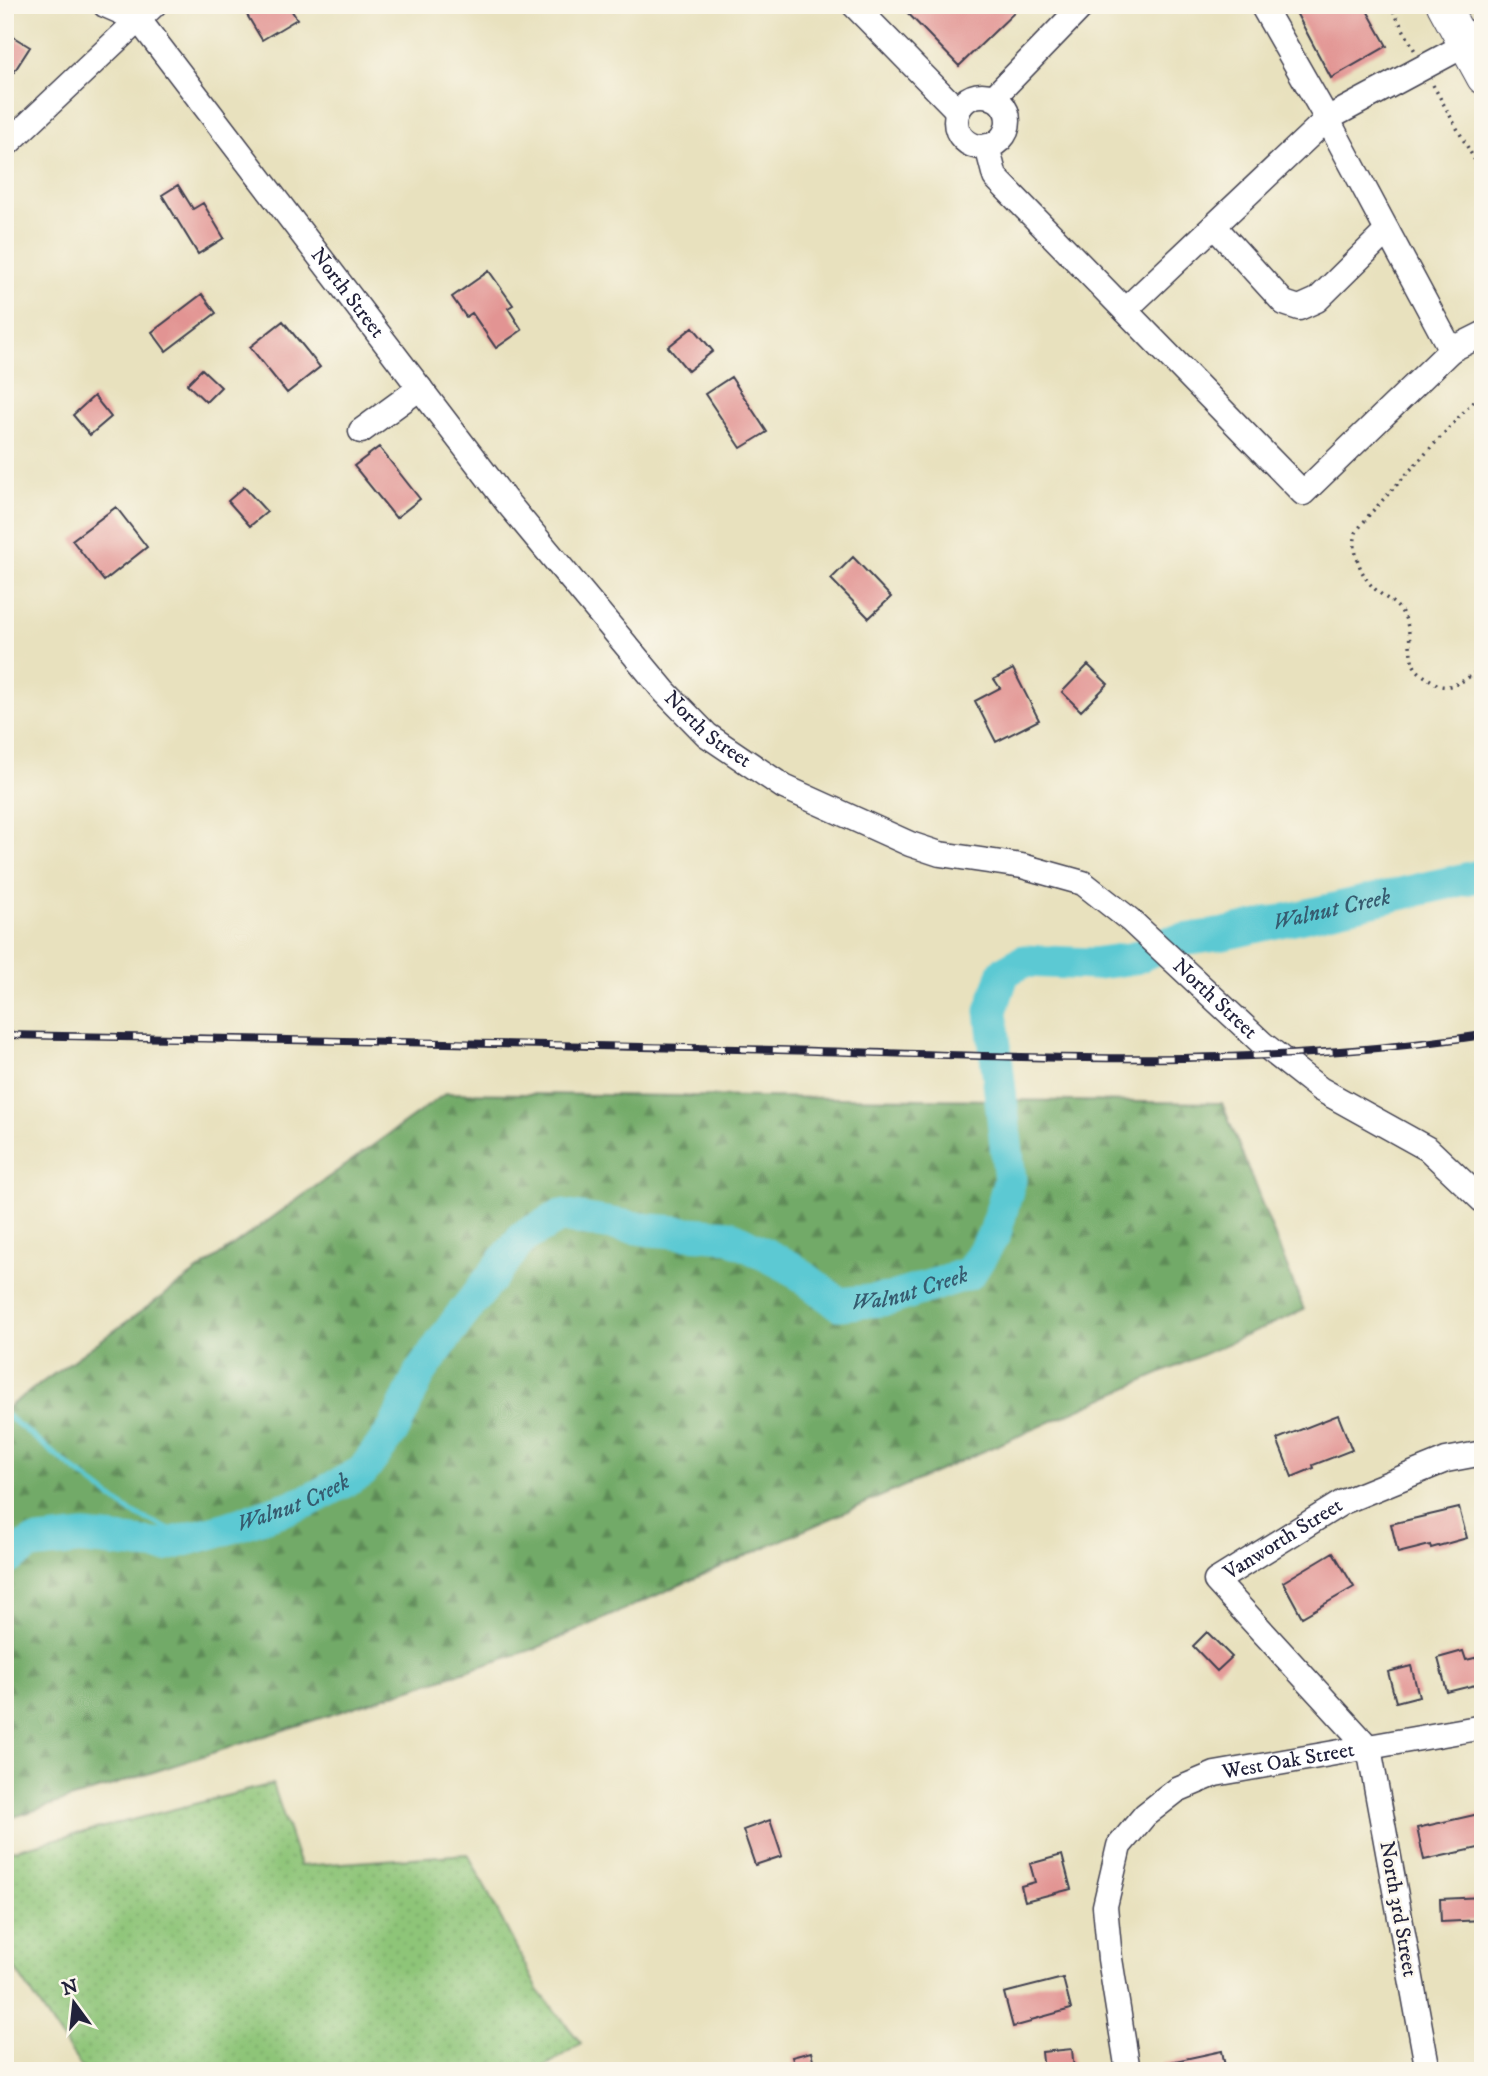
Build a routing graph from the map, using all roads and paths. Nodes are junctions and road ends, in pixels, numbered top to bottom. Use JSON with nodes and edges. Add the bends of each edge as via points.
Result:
{"nodes":[{"id":1,"x":105,"y":5,"type":"edge"},
{"id":2,"x":854,"y":5,"type":"edge"},
{"id":3,"x":1083,"y":5,"type":"edge"},
{"id":4,"x":1262,"y":5,"type":"edge"},
{"id":5,"x":1390,"y":5,"type":"edge"},
{"id":6,"x":1443,"y":5,"type":"edge"},
{"id":7,"x":143,"y":10,"type":"edge"},
{"id":8,"x":1465,"y":45,"type":"junction"},
{"id":9,"x":1423,"y":67,"type":"junction"},
{"id":10,"x":1483,"y":78,"type":"edge"},
{"id":11,"x":993,"y":98,"type":"junction"},
{"id":12,"x":958,"y":111,"type":"junction"},
{"id":13,"x":1327,"y":119,"type":"junction"},
{"id":14,"x":5,"y":146,"type":"edge"},
{"id":15,"x":986,"y":146,"type":"junction"},
{"id":16,"x":1483,"y":175,"type":"edge"},
{"id":17,"x":1214,"y":226,"type":"junction"},
{"id":18,"x":1387,"y":231,"type":"junction"},
{"id":19,"x":1125,"y":310,"type":"junction"},
{"id":20,"x":1483,"y":334,"type":"edge"},
{"id":21,"x":1451,"y":350,"type":"junction"},
{"id":22,"x":420,"y":388,"type":"junction"},
{"id":23,"x":1483,"y":391,"type":"edge"},
{"id":24,"x":361,"y":431,"type":"dead end"},
{"id":25,"x":1483,"y":665,"type":"edge"},
{"id":26,"x":1483,"y":1201,"type":"edge"},
{"id":27,"x":1483,"y":1453,"type":"edge"},
{"id":28,"x":1483,"y":1727,"type":"edge"},
{"id":29,"x":1368,"y":1748,"type":"junction"},
{"id":30,"x":342,"y":2071,"type":"edge"},
{"id":31,"x":370,"y":2071,"type":"edge"},
{"id":32,"x":1128,"y":2071,"type":"edge"},
{"id":33,"x":1428,"y":2071,"type":"edge"}],
"edges":[{"from":1,"to":7,"type":"street"},
{"from":2,"to":12,"type":"street"},
{"from":3,"to":11,"type":"street"},
{"from":4,"to":13,"type":"street"},
{"from":5,"to":9,"type":"path"},
{"from":6,"to":8,"type":"main road"},
{"from":7,"to":14,"type":"street"},
{"from":7,"to":22,"type":"street","name":"North Street"},
{"from":8,"to":9,"type":"street"},
{"from":8,"to":10,"type":"main road"},
{"from":9,"to":13,"type":"street"},
{"from":9,"to":16,"type":"path"},
{"from":11,"to":12,"type":"street","via":[[976,96]]},
{"from":11,"to":15,"type":"street","via":[[1005,109],[1007,126],[1000,139]]},
{"from":12,"to":15,"type":"street","via":[[960,135],[971,144]]},
{"from":13,"to":17,"type":"street"},
{"from":13,"to":18,"type":"street"},
{"from":15,"to":19,"type":"street","via":[[995,177]]},
{"from":17,"to":18,"type":"street","via":[[1284,303],[1299,308],[1317,300]]},
{"from":17,"to":19,"type":"street"},
{"from":18,"to":21,"type":"street"},
{"from":19,"to":21,"type":"street","via":[[1303,493]]},
{"from":20,"to":21,"type":"street"},
{"from":22,"to":24,"type":"street"},
{"from":22,"to":26,"type":"street","name":"North Street","via":[[506,501],[665,692],[707,735],[784,788],[910,844],[1083,883],[1263,1044],[1320,1089],[1428,1149]]},
{"from":23,"to":25,"type":"path","via":[[1369,515],[1356,534],[1356,557],[1371,586],[1402,612],[1408,623],[1413,664],[1420,674],[1441,686],[1452,685]]},
{"from":27,"to":29,"type":"street","name":"Vanworth Street","via":[[1446,1460],[1343,1502],[1216,1581]]},
{"from":28,"to":29,"type":"street","name":"West Oak Street"},
{"from":29,"to":32,"type":"street","name":"West Oak Street","via":[[1215,1774],[1167,1798],[1145,1815],[1119,1846],[1104,1906]]},
{"from":29,"to":33,"type":"street","name":"North 3rd Street"},
{"from":30,"to":31,"type":"path"}]}
